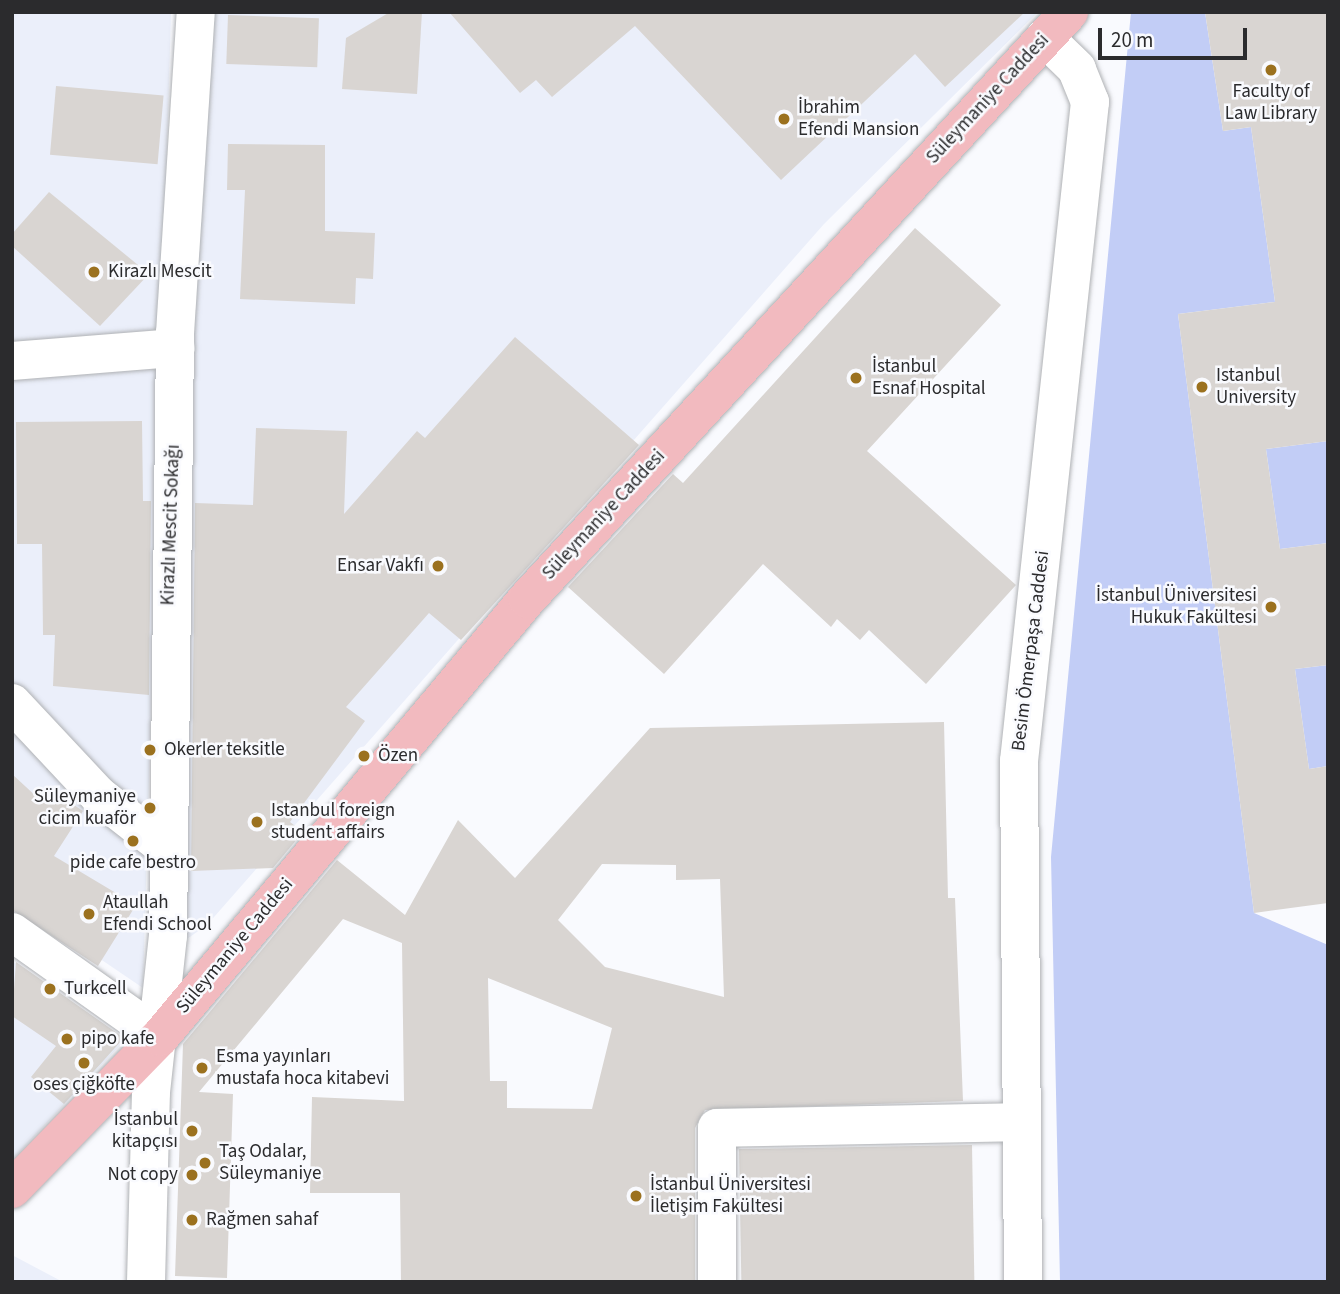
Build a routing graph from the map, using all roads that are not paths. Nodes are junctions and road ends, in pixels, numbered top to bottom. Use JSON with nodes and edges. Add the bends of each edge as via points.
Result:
{"nodes":[{"id":1,"x":195,"y":12,"type":"edge"},
{"id":2,"x":1057,"y":25,"type":"edge"},
{"id":3,"x":175,"y":348,"type":"junction"},
{"id":4,"x":12,"y":361,"type":"edge"},
{"id":5,"x":12,"y":703,"type":"edge"},
{"id":6,"x":167,"y":849,"type":"junction"},
{"id":7,"x":12,"y":932,"type":"edge"},
{"id":8,"x":160,"y":1037,"type":"junction"},
{"id":9,"x":1022,"y":1122,"type":"junction"},
{"id":10,"x":12,"y":1189,"type":"edge"},
{"id":11,"x":146,"y":1282,"type":"edge"},
{"id":12,"x":717,"y":1282,"type":"edge"},
{"id":13,"x":1023,"y":1282,"type":"edge"}],
"edges":[{"from":1,"to":3,"type":"street","name":"Kirazlı Mescit Sokağı"},
{"from":2,"to":8,"type":"main road","name":"Süleymaniye Caddesi","via":[[527,598]]},
{"from":2,"to":9,"type":"street","name":"Besim Ömerpaşa Caddesi","via":[[1090,102],[1019,761]]},
{"from":3,"to":4,"type":"street"},
{"from":3,"to":6,"type":"street","name":"Kirazlı Mescit Sokağı"},
{"from":5,"to":6,"type":"street","via":[[97,795]]},
{"from":6,"to":8,"type":"street","name":"Kirazlı Mescit Sokağı"},
{"from":7,"to":8,"type":"street"},
{"from":8,"to":10,"type":"main road","name":"Süleymaniye Caddesi"},
{"from":8,"to":11,"type":"street","name":"Kirazlı Mescit Sokağı","via":[[151,1092]]},
{"from":9,"to":12,"type":"street","via":[[717,1128]]},
{"from":9,"to":13,"type":"street","name":"Besim Ömerpaşa Caddesi"}]}
